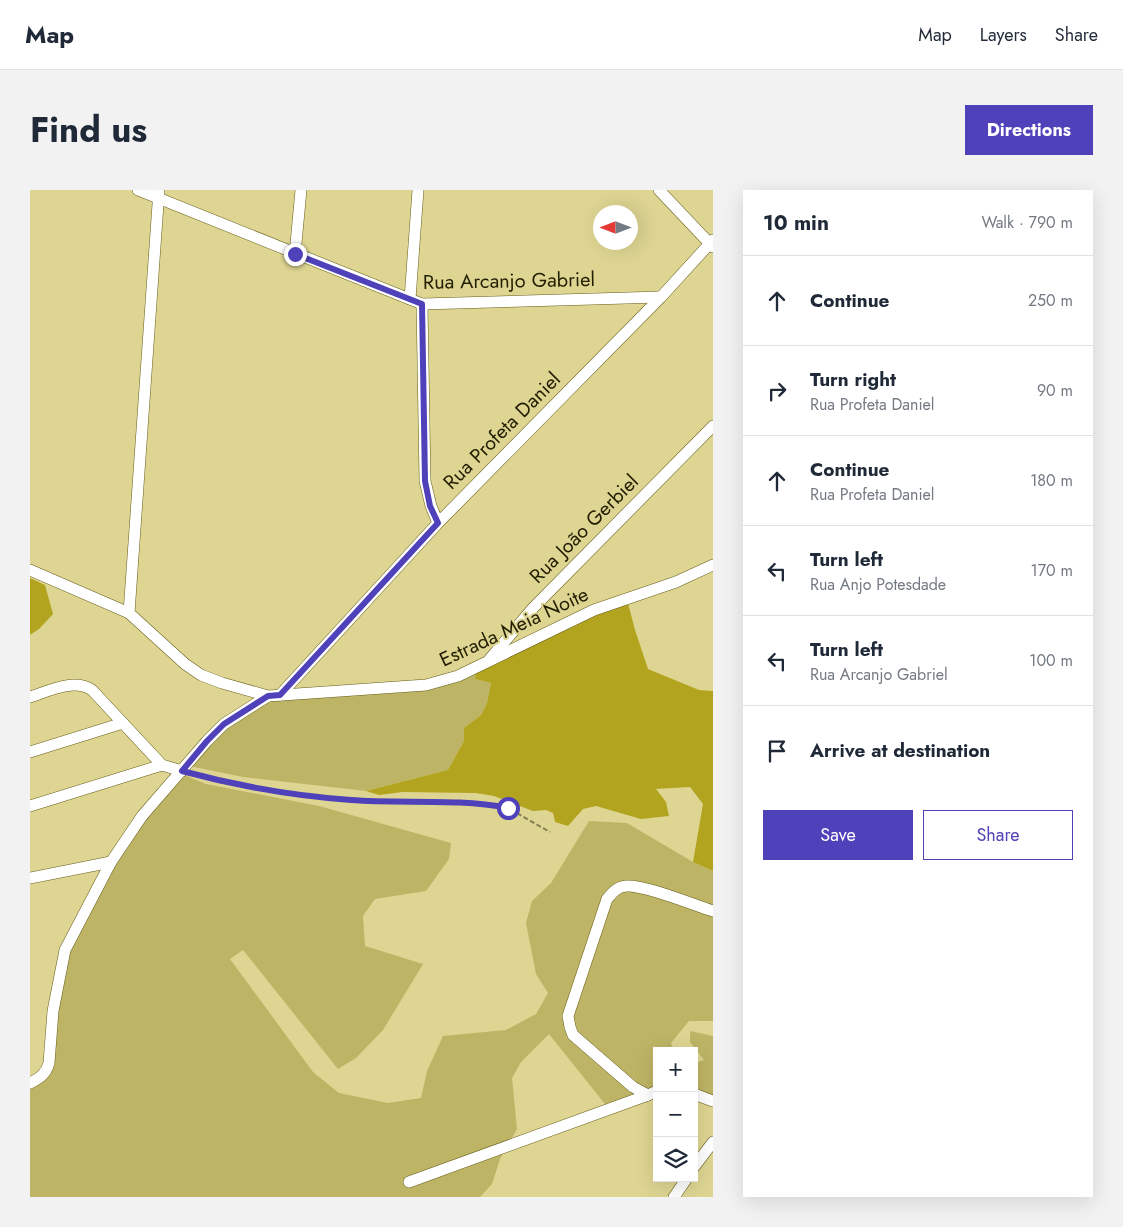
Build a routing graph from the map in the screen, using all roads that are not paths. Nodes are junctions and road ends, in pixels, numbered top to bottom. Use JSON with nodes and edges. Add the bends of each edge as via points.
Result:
{"nodes":[{"id":1,"x":138,"y":190,"type":"edge"},
{"id":2,"x":300,"y":190,"type":"edge"},
{"id":3,"x":418,"y":190,"type":"edge"},
{"id":4,"x":658,"y":190,"type":"edge"},
{"id":5,"x":159,"y":194,"type":"edge"},
{"id":6,"x":712,"y":243,"type":"edge"},
{"id":7,"x":295,"y":254,"type":"junction"},
{"id":8,"x":661,"y":296,"type":"junction"},
{"id":9,"x":410,"y":299,"type":"junction"},
{"id":10,"x":422,"y":304,"type":"junction"},
{"id":11,"x":713,"y":426,"type":"edge"},
{"id":12,"x":438,"y":523,"type":"junction"},
{"id":13,"x":713,"y":565,"type":"edge"},
{"id":14,"x":30,"y":570,"type":"edge"},
{"id":15,"x":129,"y":613,"type":"junction"},
{"id":16,"x":515,"y":628,"type":"junction"},
{"id":17,"x":526,"y":644,"type":"junction"},
{"id":18,"x":486,"y":663,"type":"junction"},
{"id":19,"x":274,"y":696,"type":"junction"},
{"id":20,"x":30,"y":697,"type":"edge"},
{"id":21,"x":123,"y":723,"type":"junction"},
{"id":22,"x":30,"y":752,"type":"edge"},
{"id":23,"x":162,"y":765,"type":"junction"},
{"id":24,"x":182,"y":771,"type":"junction"},
{"id":25,"x":30,"y":806,"type":"edge"},
{"id":26,"x":111,"y":862,"type":"junction"},
{"id":27,"x":30,"y":878,"type":"edge"},
{"id":28,"x":713,"y":911,"type":"edge"},
{"id":29,"x":30,"y":1083,"type":"edge"},
{"id":30,"x":652,"y":1093,"type":"edge"},
{"id":31,"x":698,"y":1095,"type":"edge"},
{"id":32,"x":713,"y":1101,"type":"edge"},
{"id":33,"x":713,"y":1142,"type":"edge"},
{"id":34,"x":698,"y":1162,"type":"edge"},
{"id":35,"x":409,"y":1182,"type":"dead end"},
{"id":36,"x":684,"y":1182,"type":"edge"},
{"id":37,"x":674,"y":1197,"type":"edge"}],
"edges":[{"from":1,"to":5,"type":"street","name":"Rua Arcanjo Gabriel"},
{"from":2,"to":7,"type":"street"},
{"from":3,"to":9,"type":"street"},
{"from":4,"to":6,"type":"street"},
{"from":5,"to":7,"type":"street","name":"Rua Arcanjo Gabriel"},
{"from":5,"to":15,"type":"street"},
{"from":6,"to":8,"type":"street","name":"Rua Profeta Daniel"},
{"from":7,"to":9,"type":"street","name":"Rua Arcanjo Gabriel"},
{"from":8,"to":10,"type":"street","name":"Rua Arcanjo Gabriel"},
{"from":8,"to":12,"type":"street","name":"Rua Profeta Daniel"},
{"from":9,"to":10,"type":"street","name":"Rua Arcanjo Gabriel"},
{"from":10,"to":12,"type":"street","via":[[425,481],[430,506]]},
{"from":11,"to":16,"type":"street","name":"Rua João Gerbiel"},
{"from":12,"to":19,"type":"street","name":"Rua Profeta Daniel"},
{"from":13,"to":17,"type":"street","name":"Estrada Meia Noite","via":[[676,582],[594,610]]},
{"from":14,"to":15,"type":"street","name":"Estrada Meia Noite"},
{"from":15,"to":19,"type":"street","name":"Estrada Meia Noite","via":[[201,675]]},
{"from":16,"to":17,"type":"street"},
{"from":16,"to":18,"type":"street","name":"Rua João Gerbiel"},
{"from":17,"to":18,"type":"street","name":"Estrada Meia Noite"},
{"from":18,"to":19,"type":"street","name":"Estrada Meia Noite","via":[[458,676],[426,685]]},
{"from":19,"to":24,"type":"street","name":"Rua Profeta Daniel","via":[[224,724]]},
{"from":20,"to":21,"type":"street","via":[[69,686],[86,685]]},
{"from":21,"to":22,"type":"street"},
{"from":21,"to":23,"type":"street"},
{"from":23,"to":24,"type":"street"},
{"from":23,"to":25,"type":"street"},
{"from":24,"to":26,"type":"street","name":"Rua Profeta Daniel","via":[[142,816]]},
{"from":26,"to":27,"type":"street"},
{"from":26,"to":29,"type":"street","name":"Rua Profeta Daniel","via":[[65,950],[53,1011],[47,1069],[41,1078]]},
{"from":28,"to":30,"type":"street","via":[[639,886],[615,890],[607,899],[568,1016],[570,1027],[573,1036],[633,1087]]},
{"from":30,"to":35,"type":"street"},
{"from":31,"to":32,"type":"street"},
{"from":33,"to":34,"type":"street"},
{"from":36,"to":37,"type":"street"}]}
